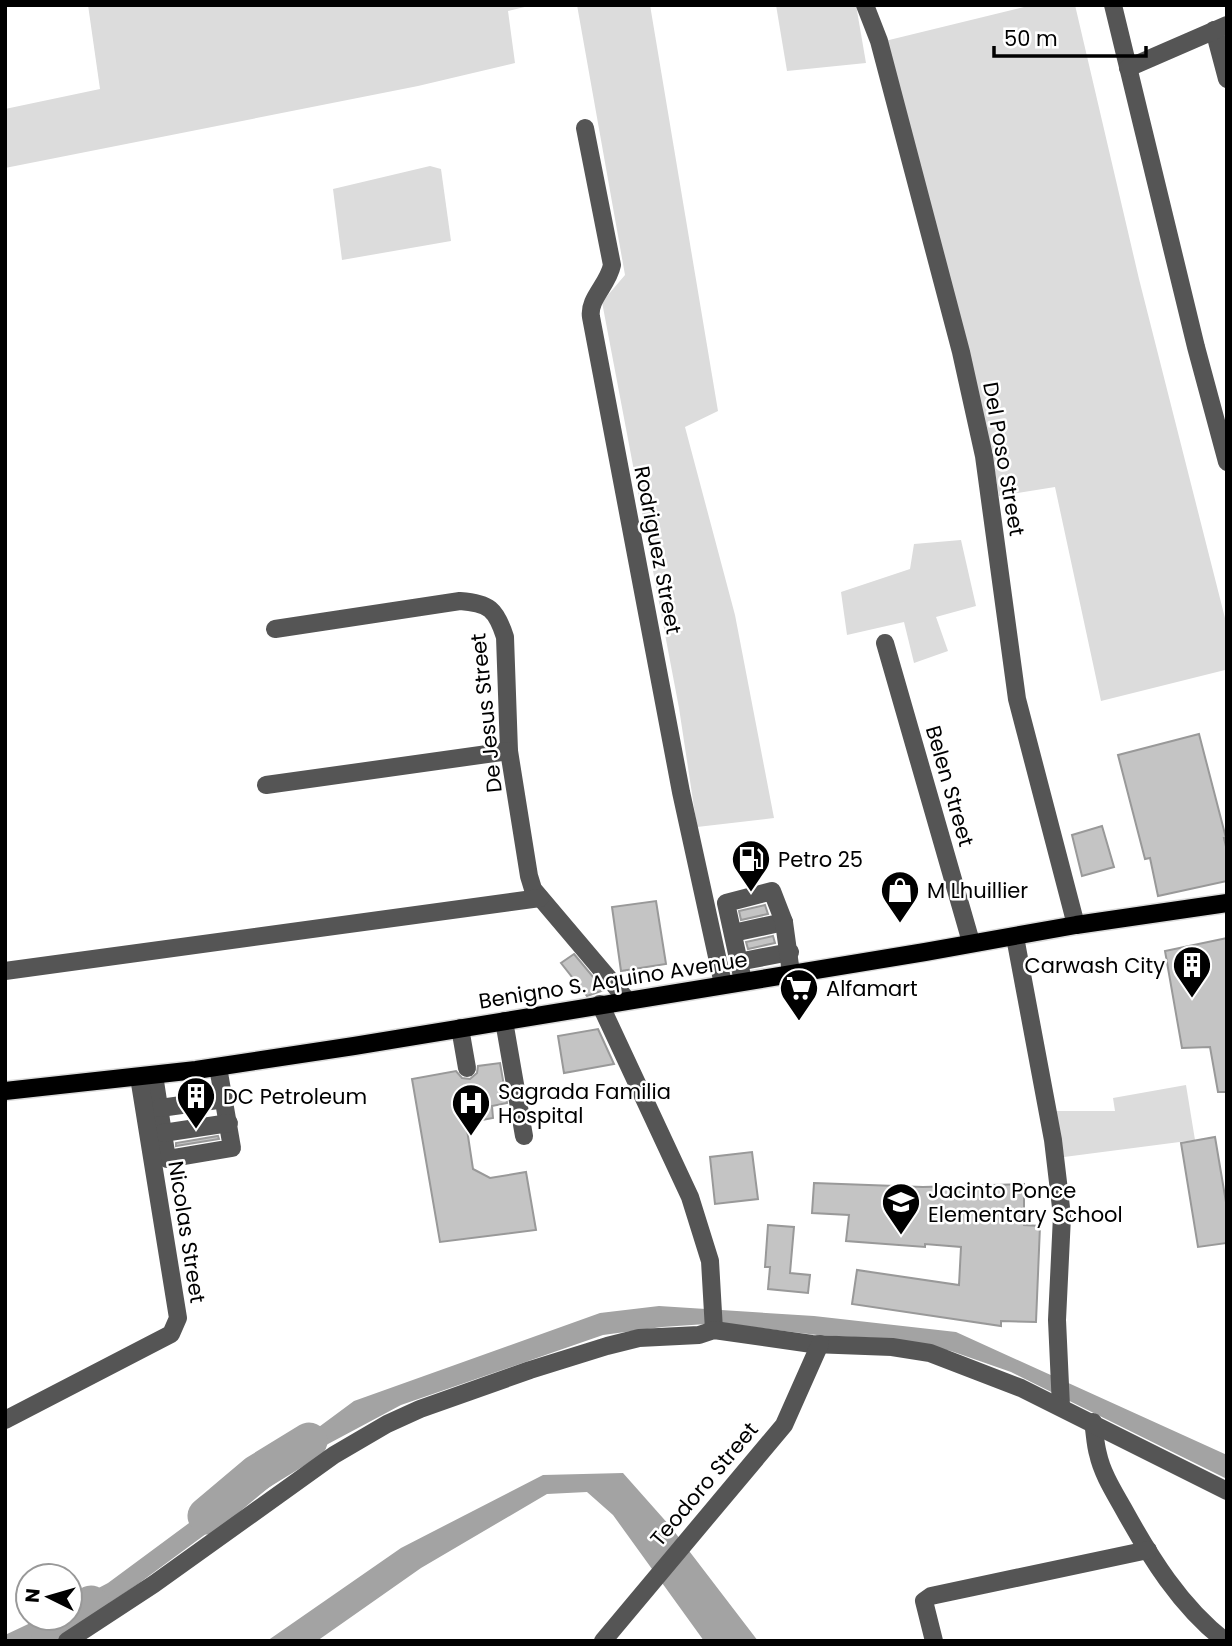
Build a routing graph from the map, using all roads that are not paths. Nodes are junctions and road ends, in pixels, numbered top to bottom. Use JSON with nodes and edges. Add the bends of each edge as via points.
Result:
{"nodes":[{"id":1,"x":866,"y":5,"type":"edge"},
{"id":2,"x":1113,"y":5,"type":"edge"},
{"id":3,"x":1221,"y":27,"type":"edge"},
{"id":4,"x":1128,"y":68,"type":"junction"},
{"id":5,"x":1227,"y":79,"type":"edge"},
{"id":6,"x":585,"y":128,"type":"dead end"},
{"id":7,"x":1225,"y":451,"type":"edge"},
{"id":8,"x":275,"y":629,"type":"dead end"},
{"id":9,"x":885,"y":643,"type":"dead end"},
{"id":10,"x":509,"y":751,"type":"junction"},
{"id":11,"x":266,"y":785,"type":"dead end"},
{"id":12,"x":540,"y":898,"type":"junction"},
{"id":13,"x":1227,"y":903,"type":"edge"},
{"id":14,"x":784,"y":922,"type":"junction"},
{"id":15,"x":1076,"y":925,"type":"junction"},
{"id":16,"x":733,"y":933,"type":"junction"},
{"id":17,"x":1015,"y":937,"type":"junction"},
{"id":18,"x":971,"y":942,"type":"junction"},
{"id":19,"x":790,"y":952,"type":"junction"},
{"id":20,"x":738,"y":962,"type":"junction"},
{"id":21,"x":5,"y":971,"type":"edge"},
{"id":22,"x":791,"y":973,"type":"junction"},
{"id":23,"x":743,"y":981,"type":"junction"},
{"id":24,"x":723,"y":984,"type":"junction"},
{"id":25,"x":627,"y":1000,"type":"junction"},
{"id":26,"x":600,"y":1004,"type":"junction"},
{"id":27,"x":504,"y":1021,"type":"junction"},
{"id":28,"x":460,"y":1028,"type":"junction"},
{"id":29,"x":218,"y":1067,"type":"junction"},
{"id":30,"x":467,"y":1069,"type":"dead end"},
{"id":31,"x":147,"y":1076,"type":"junction"},
{"id":32,"x":5,"y":1091,"type":"edge"},
{"id":33,"x":225,"y":1099,"type":"junction"},
{"id":34,"x":160,"y":1108,"type":"junction"},
{"id":35,"x":229,"y":1123,"type":"junction"},
{"id":36,"x":163,"y":1133,"type":"junction"},
{"id":37,"x":524,"y":1136,"type":"dead end"},
{"id":38,"x":714,"y":1330,"type":"junction"},
{"id":39,"x":820,"y":1344,"type":"junction"},
{"id":40,"x":1061,"y":1407,"type":"junction"},
{"id":41,"x":5,"y":1420,"type":"edge"},
{"id":42,"x":1093,"y":1422,"type":"junction"},
{"id":43,"x":1227,"y":1490,"type":"edge"},
{"id":44,"x":1148,"y":1550,"type":"junction"},
{"id":45,"x":67,"y":1641,"type":"edge"},
{"id":46,"x":603,"y":1641,"type":"edge"},
{"id":47,"x":934,"y":1641,"type":"edge"},
{"id":48,"x":1225,"y":1641,"type":"edge"}],
"edges":[{"from":1,"to":15,"type":"street","name":"Del Poso Street","via":[[961,352],[984,456],[1017,699]]},
{"from":2,"to":4,"type":"street"},
{"from":3,"to":4,"type":"street"},
{"from":3,"to":5,"type":"street"},
{"from":4,"to":7,"type":"street"},
{"from":6,"to":24,"type":"street","name":"Rodriguez Street","via":[[612,265],[590,309],[591,317],[681,793]]},
{"from":8,"to":10,"type":"street","name":"De Jesus Street","via":[[478,602],[493,610],[505,637]]},
{"from":9,"to":18,"type":"street","name":"Belen Street"},
{"from":10,"to":11,"type":"street"},
{"from":10,"to":12,"type":"street","name":"De Jesus Street","via":[[529,876]]},
{"from":12,"to":21,"type":"street"},
{"from":12,"to":25,"type":"street","name":"De Jesus Street"},
{"from":13,"to":15,"type":"main road","name":"Benigno S. Aquino Avenue"},
{"from":14,"to":16,"type":"street"},
{"from":14,"to":16,"type":"street","via":[[772,891],[726,903]]},
{"from":14,"to":19,"type":"street"},
{"from":15,"to":17,"type":"main road","name":"Benigno S. Aquino Avenue"},
{"from":16,"to":20,"type":"street"},
{"from":17,"to":18,"type":"main road","name":"Benigno S. Aquino Avenue"},
{"from":17,"to":40,"type":"street","via":[[1053,1140],[1062,1216],[1057,1320]]},
{"from":18,"to":22,"type":"main road","name":"Benigno S. Aquino Avenue"},
{"from":19,"to":20,"type":"street"},
{"from":19,"to":22,"type":"street"},
{"from":20,"to":23,"type":"street"},
{"from":22,"to":23,"type":"main road","name":"Benigno S. Aquino Avenue"},
{"from":23,"to":24,"type":"main road","name":"Benigno S. Aquino Avenue"},
{"from":24,"to":25,"type":"main road","name":"Benigno S. Aquino Avenue"},
{"from":25,"to":26,"type":"main road","name":"Benigno S. Aquino Avenue"},
{"from":26,"to":27,"type":"main road","name":"Benigno S. Aquino Avenue"},
{"from":26,"to":38,"type":"street","via":[[690,1197],[710,1261]]},
{"from":27,"to":28,"type":"main road","name":"Benigno S. Aquino Avenue"},
{"from":27,"to":37,"type":"street"},
{"from":28,"to":29,"type":"main road","name":"Benigno S. Aquino Avenue"},
{"from":28,"to":30,"type":"street"},
{"from":29,"to":31,"type":"main road","name":"Benigno S. Aquino Avenue"},
{"from":29,"to":33,"type":"street"},
{"from":31,"to":32,"type":"main road","name":"Benigno S. Aquino Avenue"},
{"from":31,"to":34,"type":"street"},
{"from":31,"to":41,"type":"street","name":"Nicolas Street","via":[[178,1318],[171,1334]]},
{"from":33,"to":34,"type":"street"},
{"from":33,"to":35,"type":"street"},
{"from":34,"to":36,"type":"street"},
{"from":35,"to":36,"type":"street"},
{"from":35,"to":36,"type":"street","via":[[232,1148],[167,1159]]},
{"from":38,"to":39,"type":"street"},
{"from":38,"to":45,"type":"street","via":[[607,1346],[387,1424],[334,1455],[155,1584]]},
{"from":39,"to":40,"type":"street","via":[[930,1353]]},
{"from":39,"to":46,"type":"street","name":"Teodoro Street","via":[[784,1425]]},
{"from":40,"to":42,"type":"street"},
{"from":42,"to":43,"type":"street"},
{"from":42,"to":44,"type":"street","via":[[1098,1456]]},
{"from":44,"to":47,"type":"street","via":[[931,1597],[924,1601]]},
{"from":44,"to":48,"type":"street","via":[[1175,1591]]}]}
